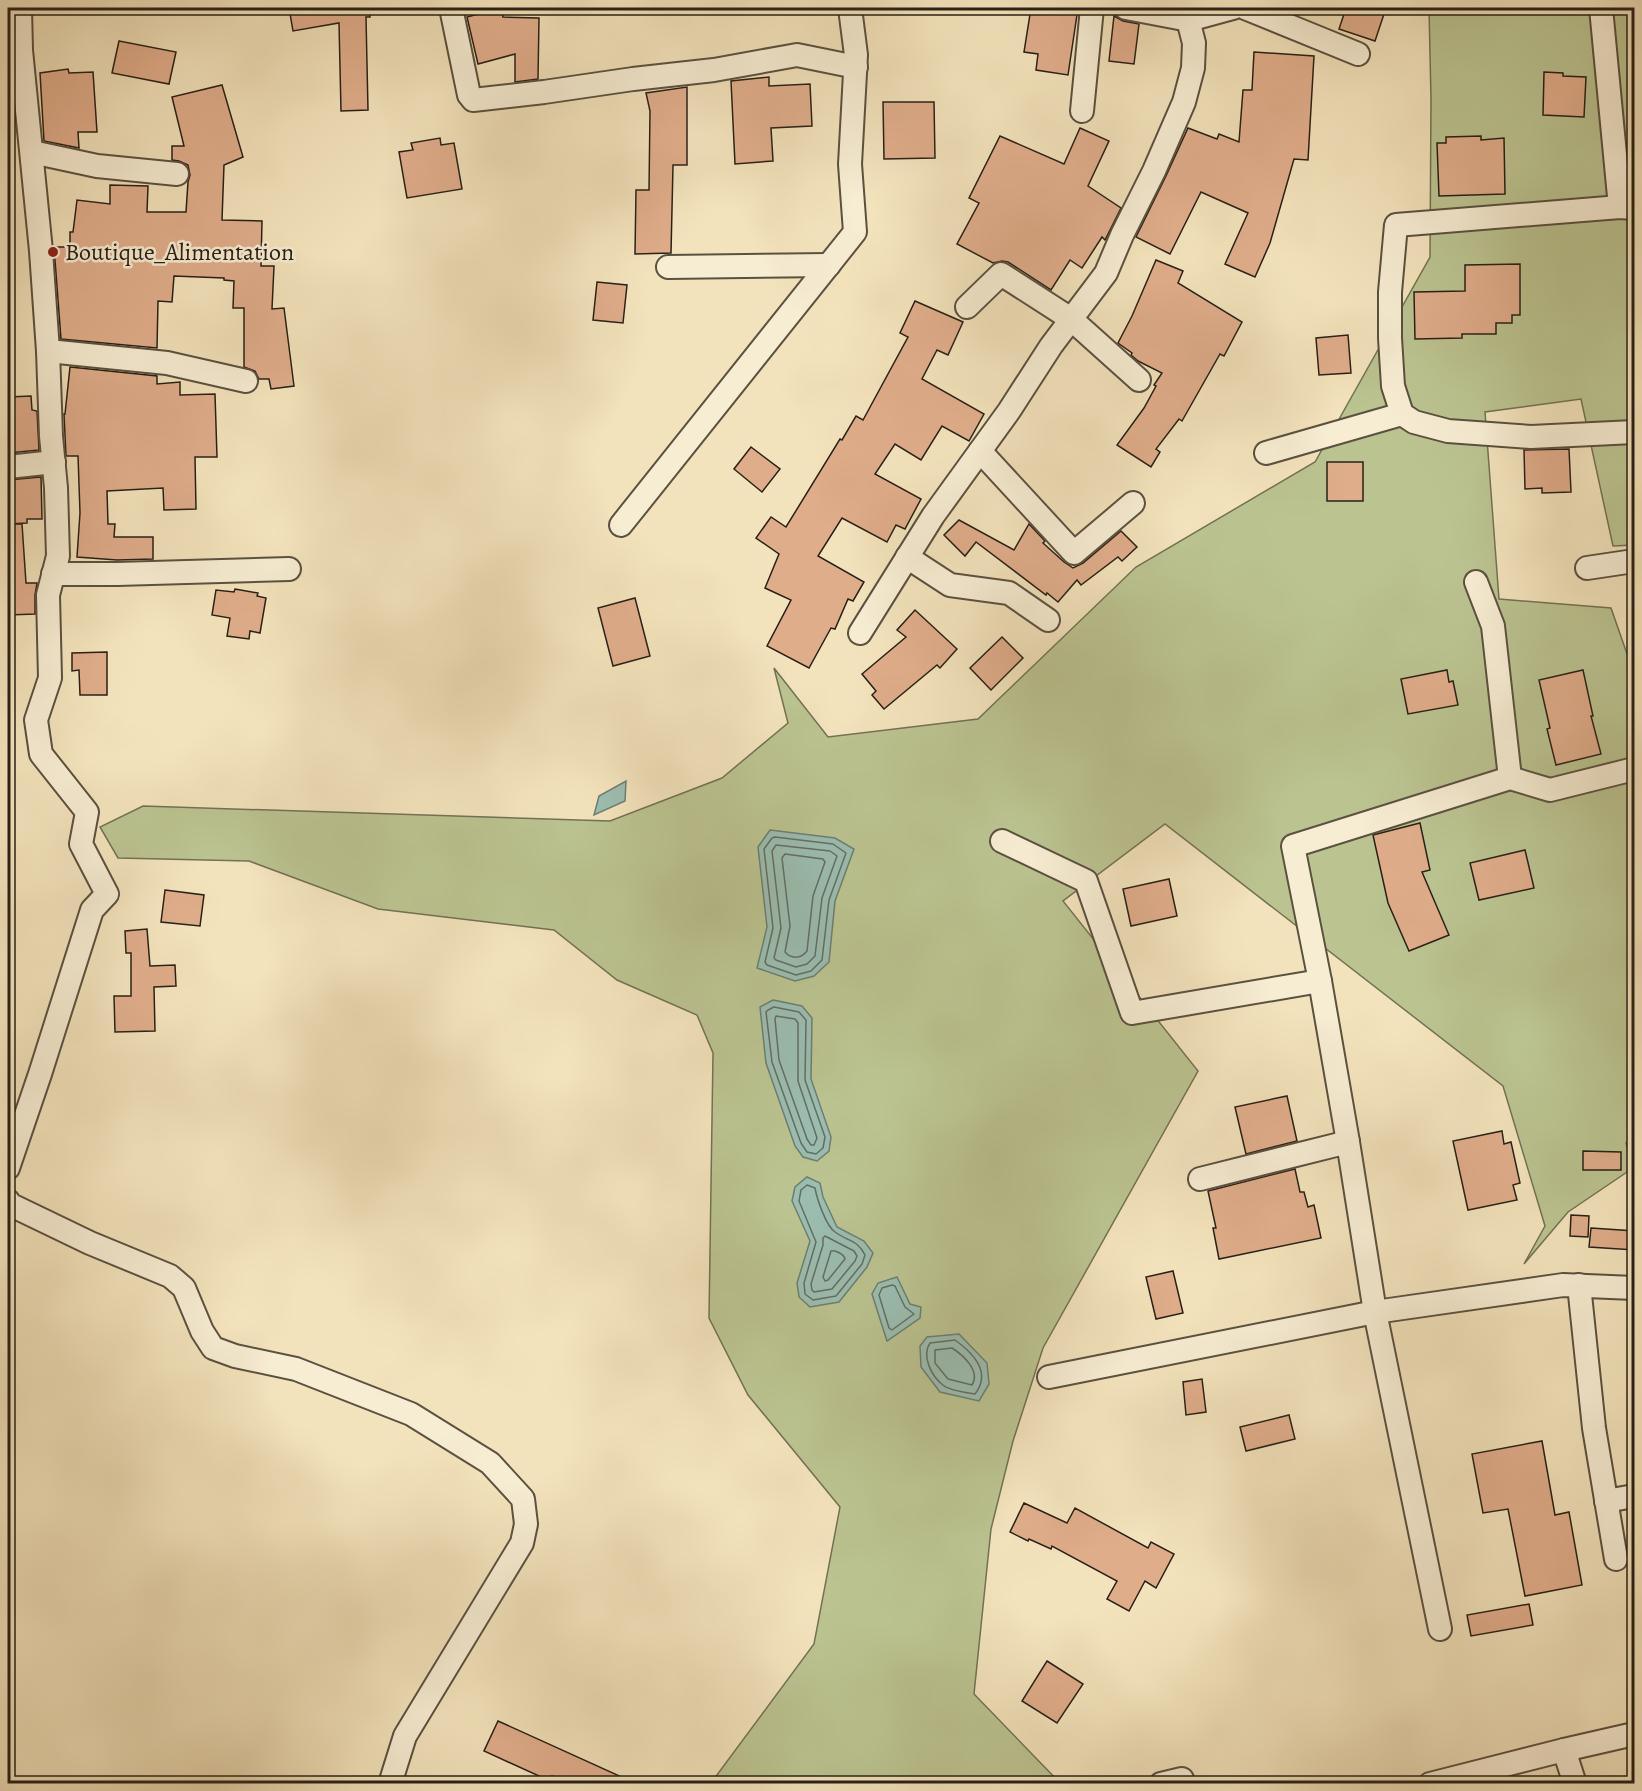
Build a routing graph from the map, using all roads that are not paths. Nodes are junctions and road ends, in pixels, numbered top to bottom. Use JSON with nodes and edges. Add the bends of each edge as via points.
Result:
{"nodes":[{"id":1,"x":20,"y":8,"type":"edge"},
{"id":2,"x":450,"y":8,"type":"edge"},
{"id":3,"x":850,"y":8,"type":"edge"},
{"id":4,"x":1092,"y":8,"type":"edge"},
{"id":5,"x":1126,"y":8,"type":"edge"},
{"id":6,"x":1233,"y":8,"type":"edge"},
{"id":7,"x":1245,"y":8,"type":"edge"},
{"id":8,"x":1600,"y":8,"type":"edge"},
{"id":9,"x":1187,"y":14,"type":"edge"},
{"id":10,"x":1358,"y":54,"type":"dead end"},
{"id":11,"x":856,"y":67,"type":"junction"},
{"id":12,"x":1082,"y":111,"type":"dead end"},
{"id":13,"x":32,"y":152,"type":"junction"},
{"id":14,"x":177,"y":174,"type":"dead end"},
{"id":15,"x":1627,"y":207,"type":"edge"},
{"id":16,"x":829,"y":265,"type":"junction"},
{"id":17,"x":668,"y":267,"type":"dead end"},
{"id":18,"x":967,"y":307,"type":"dead end"},
{"id":19,"x":1071,"y":318,"type":"junction"},
{"id":20,"x":48,"y":351,"type":"junction"},
{"id":21,"x":1139,"y":380,"type":"dead end"},
{"id":22,"x":246,"y":381,"type":"dead end"},
{"id":23,"x":1402,"y":414,"type":"junction"},
{"id":24,"x":1635,"y":432,"type":"edge"},
{"id":25,"x":980,"y":451,"type":"junction"},
{"id":26,"x":1266,"y":453,"type":"dead end"},
{"id":27,"x":54,"y":462,"type":"junction"},
{"id":28,"x":8,"y":466,"type":"edge"},
{"id":29,"x":1133,"y":503,"type":"dead end"},
{"id":30,"x":621,"y":525,"type":"dead end"},
{"id":31,"x":907,"y":557,"type":"junction"},
{"id":32,"x":1635,"y":561,"type":"edge"},
{"id":33,"x":1587,"y":568,"type":"dead end"},
{"id":34,"x":289,"y":569,"type":"dead end"},
{"id":35,"x":53,"y":574,"type":"junction"},
{"id":36,"x":1476,"y":582,"type":"dead end"},
{"id":37,"x":1048,"y":620,"type":"dead end"},
{"id":38,"x":860,"y":633,"type":"dead end"},
{"id":39,"x":1635,"y":770,"type":"edge"},
{"id":40,"x":1510,"y":778,"type":"junction"},
{"id":41,"x":1002,"y":842,"type":"dead end"},
{"id":42,"x":1320,"y":981,"type":"junction"},
{"id":43,"x":1348,"y":1143,"type":"junction"},
{"id":44,"x":8,"y":1168,"type":"edge"},
{"id":45,"x":1200,"y":1179,"type":"dead end"},
{"id":46,"x":8,"y":1201,"type":"edge"},
{"id":47,"x":1579,"y":1285,"type":"junction"},
{"id":48,"x":1635,"y":1288,"type":"edge"},
{"id":49,"x":1375,"y":1312,"type":"junction"},
{"id":50,"x":1049,"y":1377,"type":"dead end"},
{"id":51,"x":1635,"y":1496,"type":"edge"},
{"id":52,"x":1606,"y":1501,"type":"junction"},
{"id":53,"x":1616,"y":1559,"type":"dead end"},
{"id":54,"x":1440,"y":1629,"type":"dead end"},
{"id":55,"x":1635,"y":1734,"type":"edge"},
{"id":56,"x":1564,"y":1750,"type":"junction"},
{"id":57,"x":390,"y":1784,"type":"edge"},
{"id":58,"x":1430,"y":1784,"type":"edge"},
{"id":59,"x":1575,"y":1784,"type":"edge"}],
"edges":[{"from":1,"to":13,"type":"street"},
{"from":2,"to":11,"type":"street","via":[[473,100],[714,70],[796,55]]},
{"from":3,"to":11,"type":"street"},
{"from":4,"to":12,"type":"street"},
{"from":5,"to":9,"type":"street"},
{"from":6,"to":9,"type":"street"},
{"from":7,"to":10,"type":"street"},
{"from":8,"to":15,"type":"street"},
{"from":9,"to":19,"type":"street","via":[[1194,51],[1184,102],[1106,273]]},
{"from":11,"to":16,"type":"street","via":[[850,164],[855,232]]},
{"from":13,"to":14,"type":"street","via":[[97,166]]},
{"from":13,"to":20,"type":"street"},
{"from":15,"to":23,"type":"street","via":[[1396,225],[1390,338],[1393,386]]},
{"from":16,"to":17,"type":"street"},
{"from":16,"to":30,"type":"street"},
{"from":18,"to":19,"type":"street","via":[[1001,274]]},
{"from":19,"to":21,"type":"street"},
{"from":19,"to":25,"type":"street"},
{"from":20,"to":22,"type":"street","via":[[167,363]]},
{"from":20,"to":27,"type":"street"},
{"from":23,"to":24,"type":"street","via":[[1414,422],[1448,431],[1531,437]]},
{"from":23,"to":26,"type":"street"},
{"from":25,"to":29,"type":"street","via":[[1074,554]]},
{"from":25,"to":31,"type":"street"},
{"from":27,"to":28,"type":"street"},
{"from":27,"to":35,"type":"street","via":[[58,556]]},
{"from":31,"to":37,"type":"street","via":[[950,585],[1009,593]]},
{"from":31,"to":38,"type":"street"},
{"from":32,"to":33,"type":"street"},
{"from":34,"to":35,"type":"street"},
{"from":35,"to":44,"type":"street","via":[[48,595],[50,678],[36,720],[41,754],[87,812],[81,844],[107,894],[92,910]]},
{"from":36,"to":40,"type":"street","via":[[1493,626]]},
{"from":39,"to":40,"type":"street","via":[[1550,790]]},
{"from":40,"to":42,"type":"street","via":[[1293,846]]},
{"from":41,"to":42,"type":"street","via":[[1086,881],[1132,1013]]},
{"from":42,"to":43,"type":"street"},
{"from":43,"to":45,"type":"street"},
{"from":43,"to":49,"type":"street"},
{"from":46,"to":57,"type":"street","via":[[90,1243],[170,1276],[184,1288],[213,1348],[296,1369],[411,1414],[490,1464],[523,1499],[526,1524],[522,1543],[405,1736]]},
{"from":47,"to":48,"type":"street"},
{"from":47,"to":49,"type":"street"},
{"from":47,"to":52,"type":"street"},
{"from":49,"to":50,"type":"street"},
{"from":49,"to":54,"type":"street"},
{"from":51,"to":52,"type":"street"},
{"from":52,"to":53,"type":"street"},
{"from":55,"to":56,"type":"street"},
{"from":56,"to":58,"type":"street"},
{"from":56,"to":59,"type":"street"}]}
